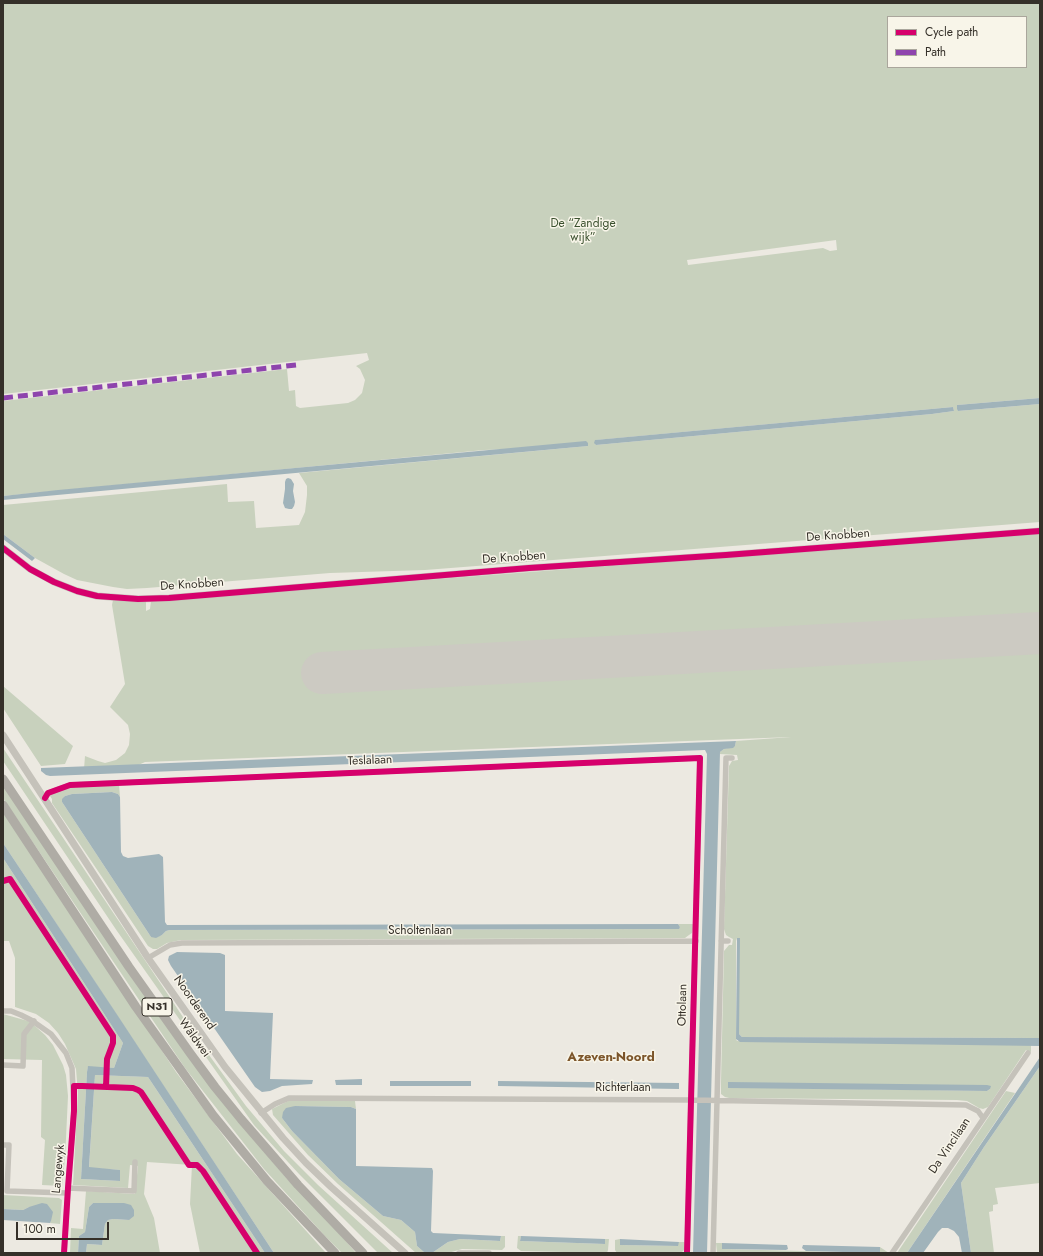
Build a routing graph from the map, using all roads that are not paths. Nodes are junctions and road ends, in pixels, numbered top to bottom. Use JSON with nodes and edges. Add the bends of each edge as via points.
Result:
{"nodes":[{"id":1,"x":1040,"y":531,"type":"edge"},
{"id":2,"x":3,"y":548,"type":"edge"},
{"id":3,"x":3,"y":735,"type":"edge"},
{"id":4,"x":700,"y":758,"type":"joint"},
{"id":5,"x":732,"y":758,"type":"dead end"},
{"id":6,"x":3,"y":779,"type":"edge"},
{"id":7,"x":45,"y":798,"type":"junction"},
{"id":8,"x":3,"y":806,"type":"edge"},
{"id":9,"x":696,"y":941,"type":"junction"},
{"id":10,"x":721,"y":941,"type":"junction"},
{"id":11,"x":728,"y":941,"type":"dead end"},
{"id":12,"x":148,"y":958,"type":"junction"},
{"id":13,"x":3,"y":1011,"type":"edge"},
{"id":14,"x":34,"y":1021,"type":"junction"},
{"id":15,"x":1028,"y":1053,"type":"dead end"},
{"id":16,"x":3,"y":1065,"type":"edge"},
{"id":17,"x":693,"y":1100,"type":"junction"},
{"id":18,"x":715,"y":1100,"type":"junction"},
{"id":19,"x":261,"y":1113,"type":"junction"},
{"id":20,"x":983,"y":1118,"type":"junction"},
{"id":21,"x":3,"y":1145,"type":"edge"},
{"id":22,"x":135,"y":1162,"type":"dead end"},
{"id":23,"x":67,"y":1191,"type":"junction"},
{"id":24,"x":64,"y":1253,"type":"edge"},
{"id":25,"x":335,"y":1253,"type":"edge"},
{"id":26,"x":363,"y":1253,"type":"edge"},
{"id":27,"x":406,"y":1253,"type":"edge"},
{"id":28,"x":459,"y":1253,"type":"edge"},
{"id":29,"x":489,"y":1253,"type":"edge"},
{"id":30,"x":687,"y":1253,"type":"edge"},
{"id":31,"x":713,"y":1253,"type":"edge"},
{"id":32,"x":892,"y":1253,"type":"edge"}],
"edges":[{"from":1,"to":2,"type":"street","name":"De Knobben","via":[[529,568],[138,600],[97,596],[77,591],[30,569]]},
{"from":3,"to":7,"type":"street","name":"Noorderend"},
{"from":4,"to":7,"type":"street","name":"Teslalaan","via":[[70,785],[48,793]]},
{"from":4,"to":9,"type":"street","name":"Ottolaan"},
{"from":5,"to":10,"type":"street","via":[[726,758]]},
{"from":6,"to":26,"type":"highway","name":"Wâldwei","number":"N31","via":[[129,967],[211,1081],[275,1159]]},
{"from":7,"to":12,"type":"street","name":"Noorderend"},
{"from":8,"to":25,"type":"highway","number":"N31","via":[[136,1007],[213,1115],[267,1181]]},
{"from":9,"to":12,"type":"street","name":"Scholtenlaan","via":[[182,943],[170,945]]},
{"from":9,"to":17,"type":"street","name":"Ottolaan"},
{"from":10,"to":11,"type":"street"},
{"from":10,"to":18,"type":"street"},
{"from":12,"to":19,"type":"street","name":"Noorderend"},
{"from":13,"to":14,"type":"street","name":"Langewyk","via":[[22,1014]]},
{"from":14,"to":16,"type":"street","via":[[24,1034],[23,1066]]},
{"from":14,"to":23,"type":"street","name":"Langewyk","via":[[60,1045],[72,1068],[74,1111]]},
{"from":15,"to":20,"type":"street","name":"Da Vincilaan"},
{"from":17,"to":18,"type":"street","name":"Richterlaan"},
{"from":17,"to":19,"type":"street","name":"Richterlaan","via":[[289,1098]]},
{"from":17,"to":30,"type":"street","name":"Ottolaan"},
{"from":18,"to":20,"type":"street","name":"Richterlaan","via":[[966,1105],[978,1111]]},
{"from":18,"to":31,"type":"street"},
{"from":19,"to":27,"type":"street","name":"Noorderend","via":[[306,1163]]},
{"from":20,"to":32,"type":"street","name":"Da Vincilaan"},
{"from":21,"to":23,"type":"street","via":[[9,1145],[7,1191]]},
{"from":22,"to":23,"type":"street","name":"Langewyk","via":[[134,1191]]},
{"from":23,"to":24,"type":"street","name":"Langewyk"},
{"from":28,"to":29,"type":"street"}]}
